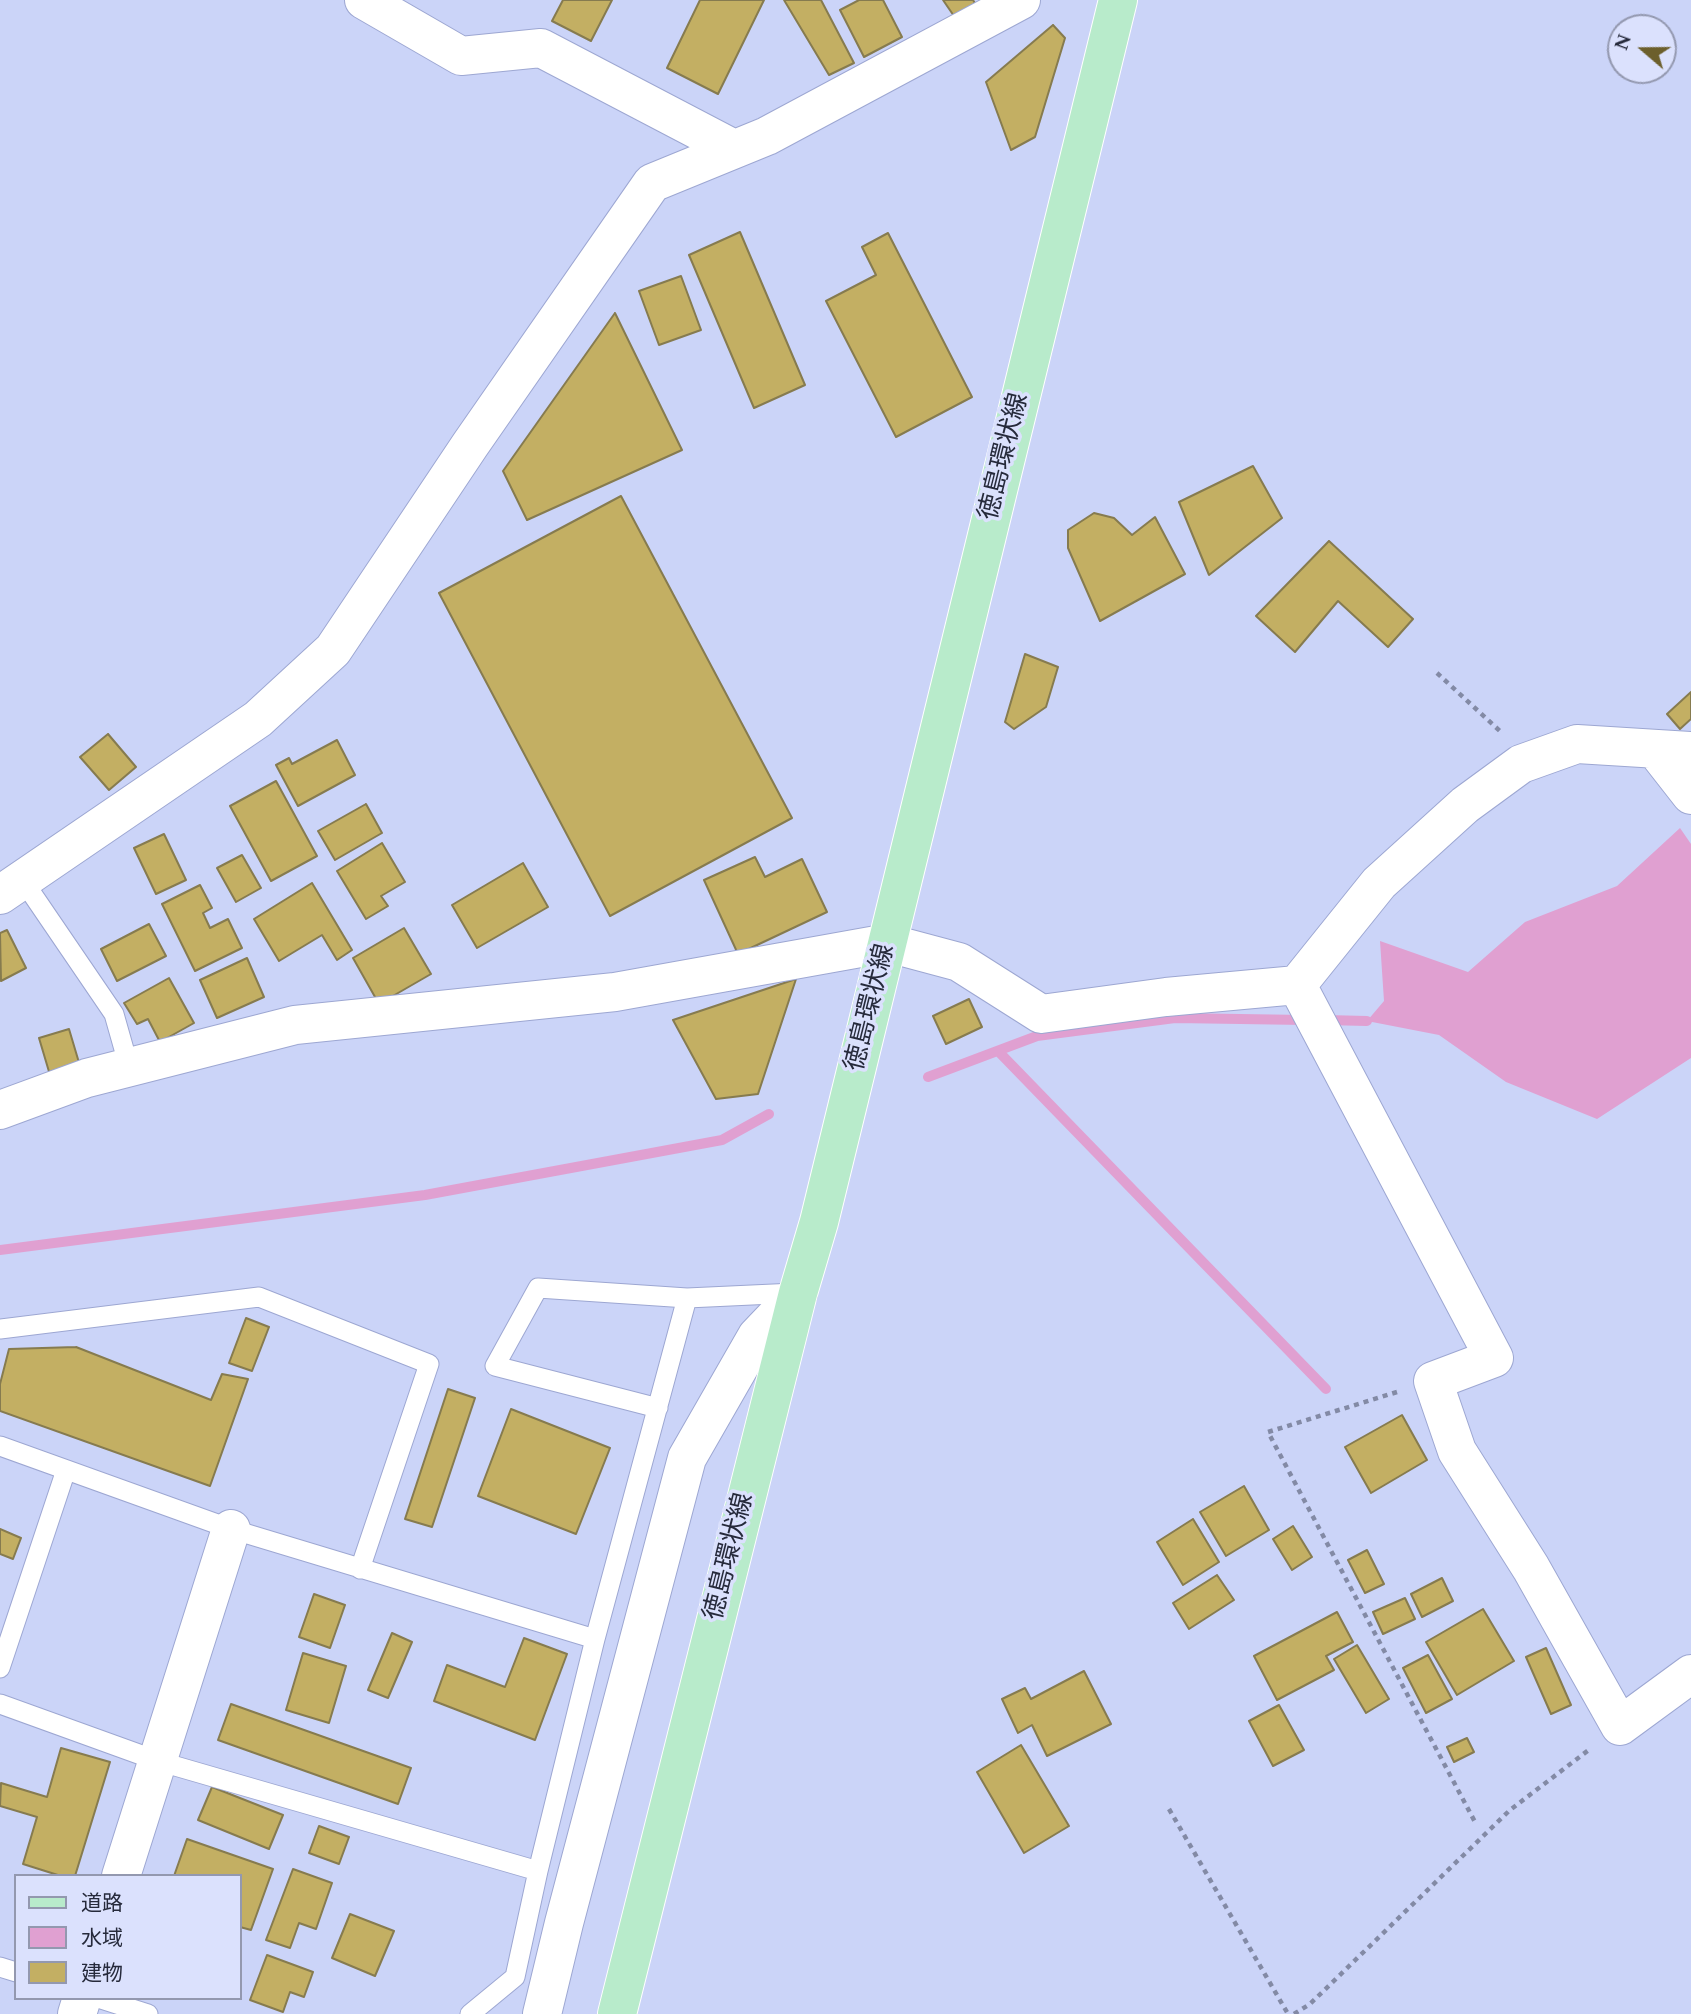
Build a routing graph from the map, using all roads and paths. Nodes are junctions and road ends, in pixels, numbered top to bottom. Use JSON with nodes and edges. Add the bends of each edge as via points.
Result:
{"nodes":[{"id":1,"x":364,"y":0,"type":"edge"},
{"id":2,"x":1021,"y":0,"type":"edge"},
{"id":3,"x":1118,"y":0,"type":"edge"},
{"id":4,"x":734,"y":149,"type":"junction"},
{"id":5,"x":1437,"y":673,"type":"dead end"},
{"id":6,"x":1673,"y":750,"type":"edge"},
{"id":7,"x":1532,"y":760,"type":"junction"},
{"id":8,"x":1691,"y":796,"type":"edge"},
{"id":9,"x":11,"y":887,"type":"edge"},
{"id":10,"x":888,"y":943,"type":"junction"},
{"id":11,"x":1297,"y":985,"type":"junction"},
{"id":12,"x":129,"y":1067,"type":"junction"},
{"id":13,"x":0,"y":1110,"type":"edge"},
{"id":14,"x":798,"y":1293,"type":"junction"},
{"id":15,"x":687,"y":1298,"type":"junction"},
{"id":16,"x":0,"y":1329,"type":"edge"},
{"id":17,"x":1433,"y":1381,"type":"junction"},
{"id":18,"x":658,"y":1408,"type":"junction"},
{"id":19,"x":0,"y":1446,"type":"edge"},
{"id":20,"x":66,"y":1470,"type":"junction"},
{"id":21,"x":231,"y":1529,"type":"junction"},
{"id":22,"x":360,"y":1569,"type":"junction"},
{"id":23,"x":595,"y":1639,"type":"junction"},
{"id":24,"x":0,"y":1668,"type":"edge"},
{"id":25,"x":1691,"y":1674,"type":"edge"},
{"id":26,"x":0,"y":1704,"type":"edge"},
{"id":27,"x":1620,"y":1726,"type":"junction"},
{"id":28,"x":158,"y":1761,"type":"junction"},
{"id":29,"x":1169,"y":1809,"type":"dead end"},
{"id":30,"x":1475,"y":1822,"type":"dead end"},
{"id":31,"x":538,"y":1871,"type":"junction"},
{"id":32,"x":122,"y":1874,"type":"edge"},
{"id":33,"x":104,"y":2000,"type":"edge"},
{"id":34,"x":148,"y":2014,"type":"edge"},
{"id":35,"x":470,"y":2014,"type":"edge"},
{"id":36,"x":542,"y":2014,"type":"edge"},
{"id":37,"x":617,"y":2014,"type":"edge"},
{"id":38,"x":1288,"y":2014,"type":"edge"},
{"id":39,"x":1294,"y":2014,"type":"edge"}],
"edges":[{"from":1,"to":4,"type":"street","via":[[461,56],[541,48]]},
{"from":2,"to":4,"type":"street","via":[[767,136]]},
{"from":3,"to":10,"type":"main road","name":"徳島環状線"},
{"from":4,"to":9,"type":"street","via":[[652,183],[332,650],[258,719]]},
{"from":5,"to":7,"type":"path"},
{"from":6,"to":7,"type":"street","via":[[1577,744]]},
{"from":6,"to":8,"type":"street"},
{"from":7,"to":11,"type":"street","via":[[1465,805],[1379,883]]},
{"from":9,"to":12,"type":"lane","via":[[114,1014]]},
{"from":10,"to":11,"type":"street","via":[[959,962],[1041,1014],[1166,996]]},
{"from":10,"to":12,"type":"street","via":[[615,992],[295,1025]]},
{"from":10,"to":14,"type":"main road","name":"徳島環状線"},
{"from":11,"to":17,"type":"street","via":[[1494,1358]]},
{"from":12,"to":13,"type":"street"},
{"from":14,"to":15,"type":"lane"},
{"from":14,"to":36,"type":"street","via":[[757,1336],[687,1458]]},
{"from":14,"to":37,"type":"main road","name":"徳島環状線"},
{"from":15,"to":18,"type":"lane"},
{"from":15,"to":18,"type":"lane","via":[[538,1288],[495,1366]]},
{"from":16,"to":22,"type":"lane","via":[[259,1297],[429,1364]]},
{"from":17,"to":27,"type":"street","via":[[1457,1451],[1531,1568]]},
{"from":17,"to":30,"type":"path","via":[[1268,1432]]},
{"from":18,"to":23,"type":"lane"},
{"from":19,"to":20,"type":"lane"},
{"from":20,"to":21,"type":"lane"},
{"from":20,"to":24,"type":"lane"},
{"from":21,"to":22,"type":"lane"},
{"from":21,"to":28,"type":"street"},
{"from":22,"to":23,"type":"lane"},
{"from":23,"to":31,"type":"lane"},
{"from":25,"to":27,"type":"street"},
{"from":26,"to":28,"type":"lane"},
{"from":27,"to":39,"type":"path","via":[[1510,1810],[1310,2004]]},
{"from":28,"to":31,"type":"lane"},
{"from":28,"to":32,"type":"street"},
{"from":29,"to":38,"type":"path"},
{"from":31,"to":35,"type":"lane","via":[[515,1977]]},
{"from":33,"to":34,"type":"lane"}]}
